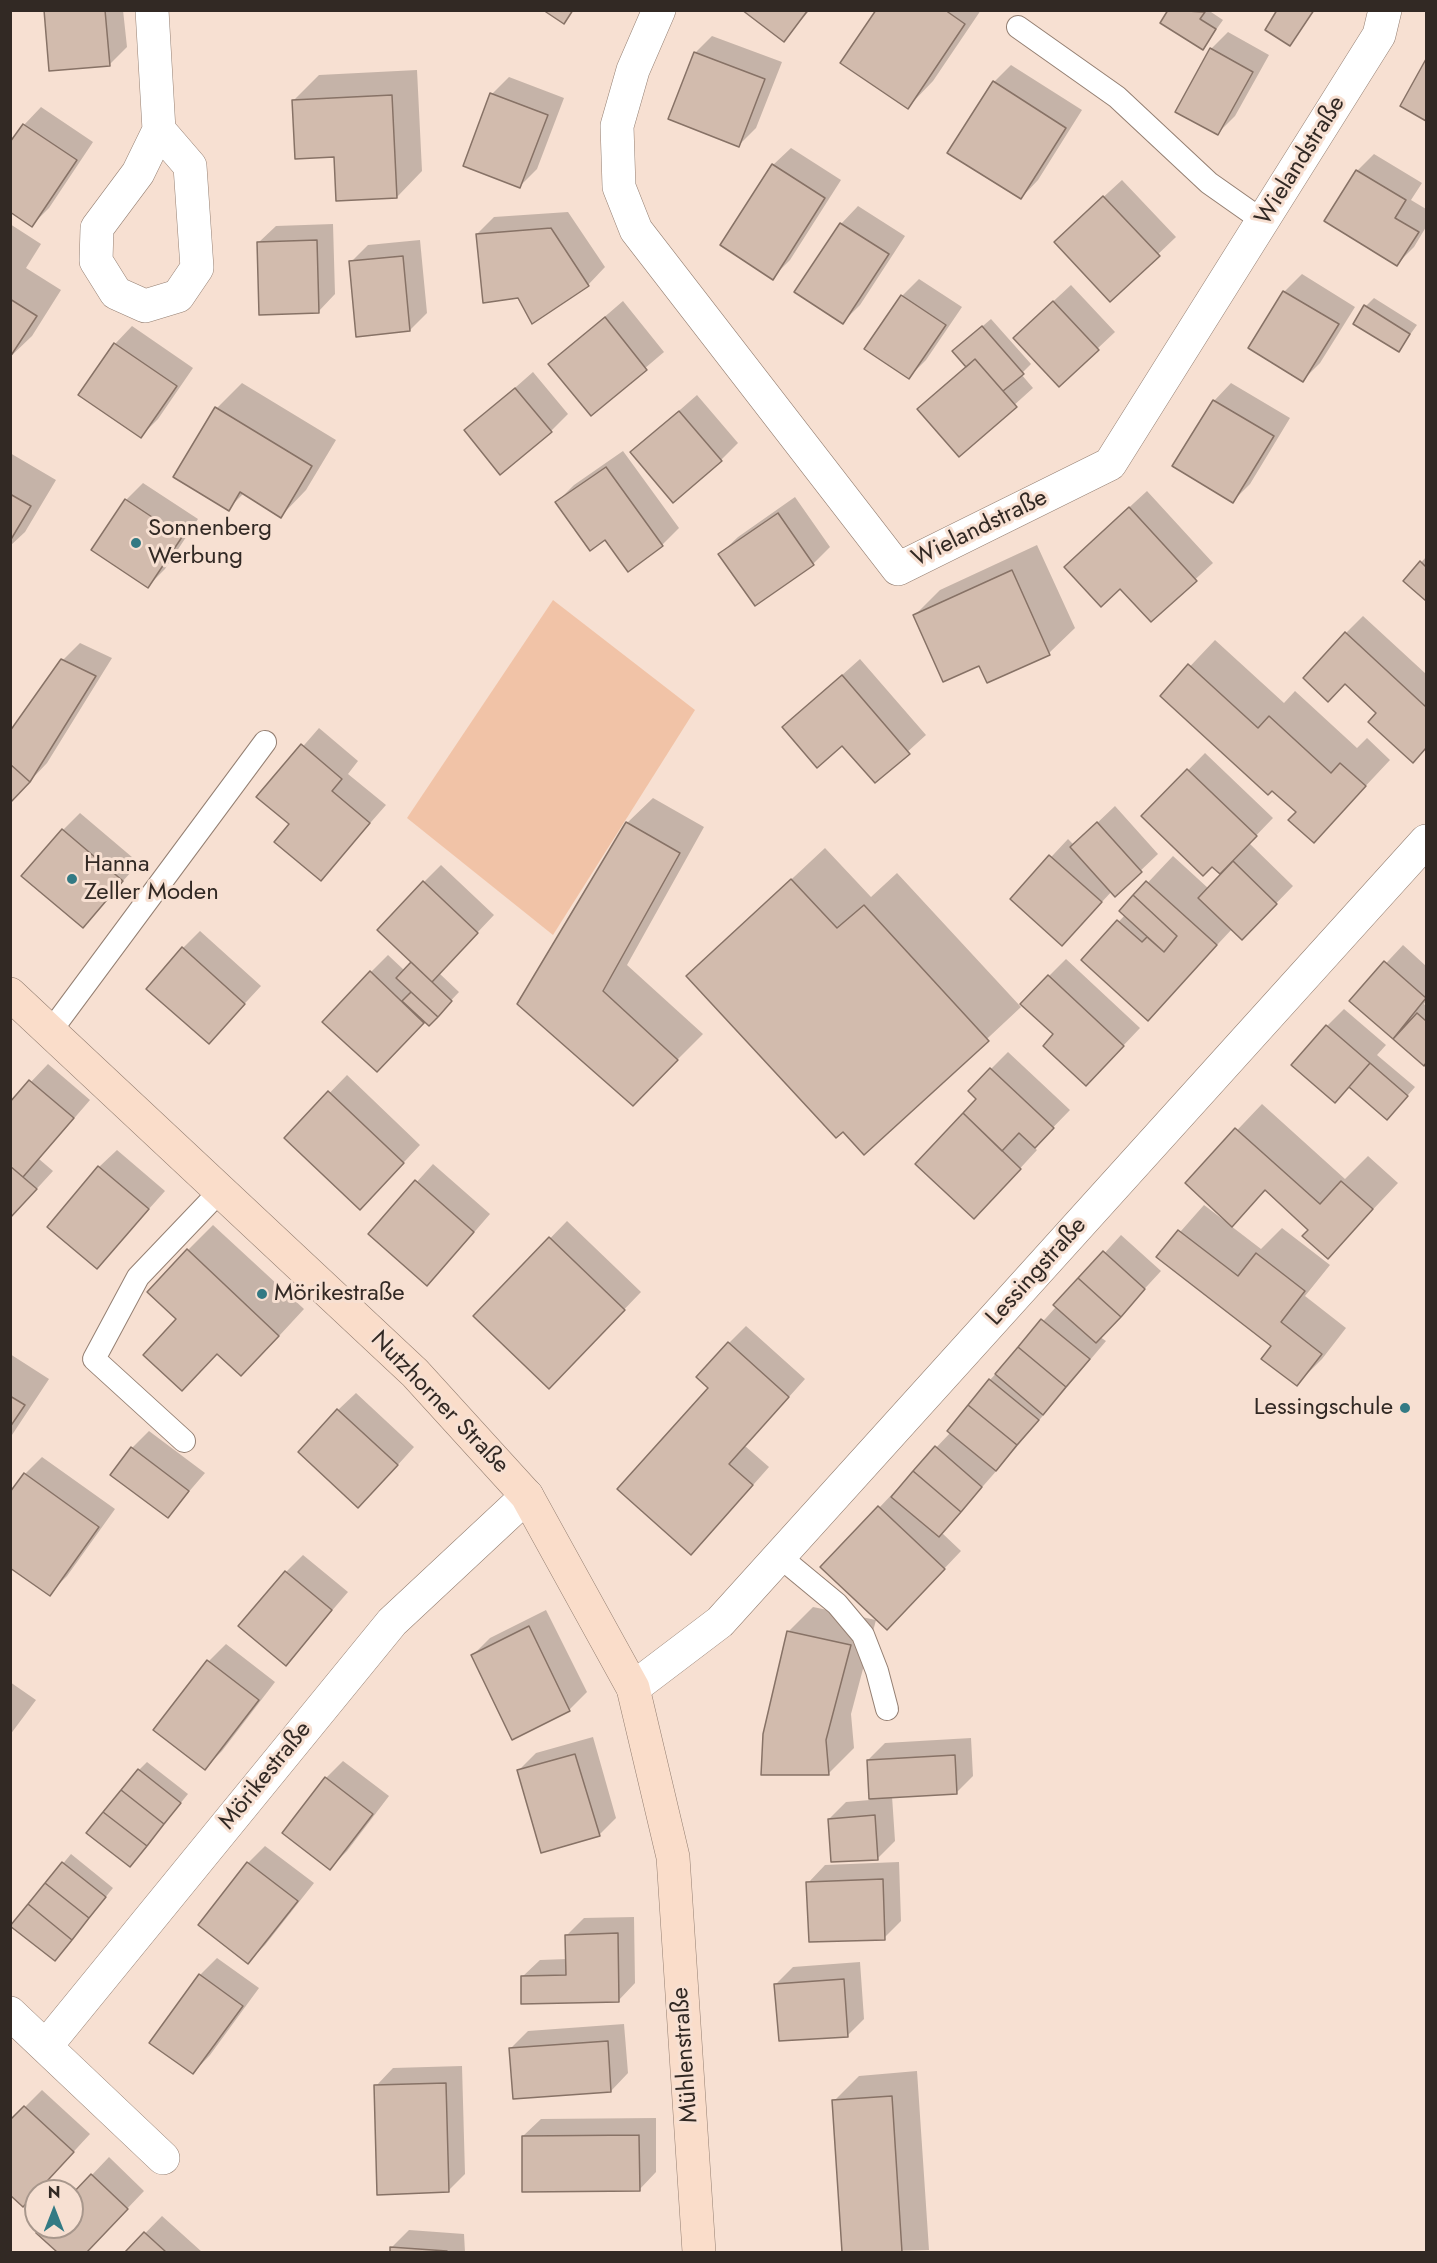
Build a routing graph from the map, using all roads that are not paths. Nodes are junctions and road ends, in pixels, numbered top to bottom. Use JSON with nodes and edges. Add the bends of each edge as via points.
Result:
{"nodes":[{"id":1,"x":152,"y":10,"type":"edge"},
{"id":2,"x":659,"y":10,"type":"edge"},
{"id":3,"x":1385,"y":10,"type":"edge"},
{"id":4,"x":1018,"y":27,"type":"dead end"},
{"id":5,"x":159,"y":130,"type":"junction"},
{"id":6,"x":1263,"y":221,"type":"junction"},
{"id":7,"x":265,"y":742,"type":"dead end"},
{"id":8,"x":1426,"y":842,"type":"edge"},
{"id":9,"x":13,"y":1001,"type":"edge"},
{"id":10,"x":50,"y":1032,"type":"junction"},
{"id":11,"x":220,"y":1190,"type":"junction"},
{"id":12,"x":184,"y":1441,"type":"dead end"},
{"id":13,"x":527,"y":1496,"type":"junction"},
{"id":14,"x":779,"y":1556,"type":"junction"},
{"id":15,"x":633,"y":1688,"type":"junction"},
{"id":16,"x":887,"y":1709,"type":"dead end"},
{"id":17,"x":673,"y":1857,"type":"joint"},
{"id":18,"x":10,"y":2013,"type":"edge"},
{"id":19,"x":46,"y":2046,"type":"junction"},
{"id":20,"x":163,"y":2158,"type":"dead end"},
{"id":21,"x":699,"y":2253,"type":"edge"}],
"edges":[{"from":1,"to":5,"type":"street"},
{"from":2,"to":6,"type":"street","name":"Wielandstraße","via":[[633,70],[617,126],[619,187],[636,230],[898,569],[1110,464]]},
{"from":3,"to":6,"type":"street","name":"Wielandstraße","via":[[1379,35]]},
{"from":4,"to":6,"type":"lane","via":[[1117,97],[1209,183]]},
{"from":5,"to":5,"type":"street","via":[[138,173],[97,228],[96,261],[116,293],[145,306],[178,296],[197,268],[190,166]]},
{"from":7,"to":10,"type":"lane"},
{"from":8,"to":14,"type":"street","name":"Lessingstraße"},
{"from":9,"to":10,"type":"main road","name":"Nutzhorner Straße"},
{"from":10,"to":11,"type":"main road","name":"Nutzhorner Straße"},
{"from":11,"to":12,"type":"lane","via":[[138,1277],[94,1359]]},
{"from":11,"to":13,"type":"main road","name":"Nutzhorner Straße","via":[[415,1373]]},
{"from":13,"to":15,"type":"main road","name":"Nutzhorner Straße"},
{"from":13,"to":19,"type":"street","name":"Mörikestraße","via":[[392,1622]]},
{"from":14,"to":15,"type":"street","name":"Lessingstraße","via":[[720,1622]]},
{"from":14,"to":16,"type":"lane","via":[[837,1604],[863,1635]]},
{"from":15,"to":17,"type":"main road","name":"Nutzhorner Straße"},
{"from":17,"to":21,"type":"main road","name":"Mühlenstraße"},
{"from":18,"to":19,"type":"street"},
{"from":19,"to":20,"type":"street"}]}
